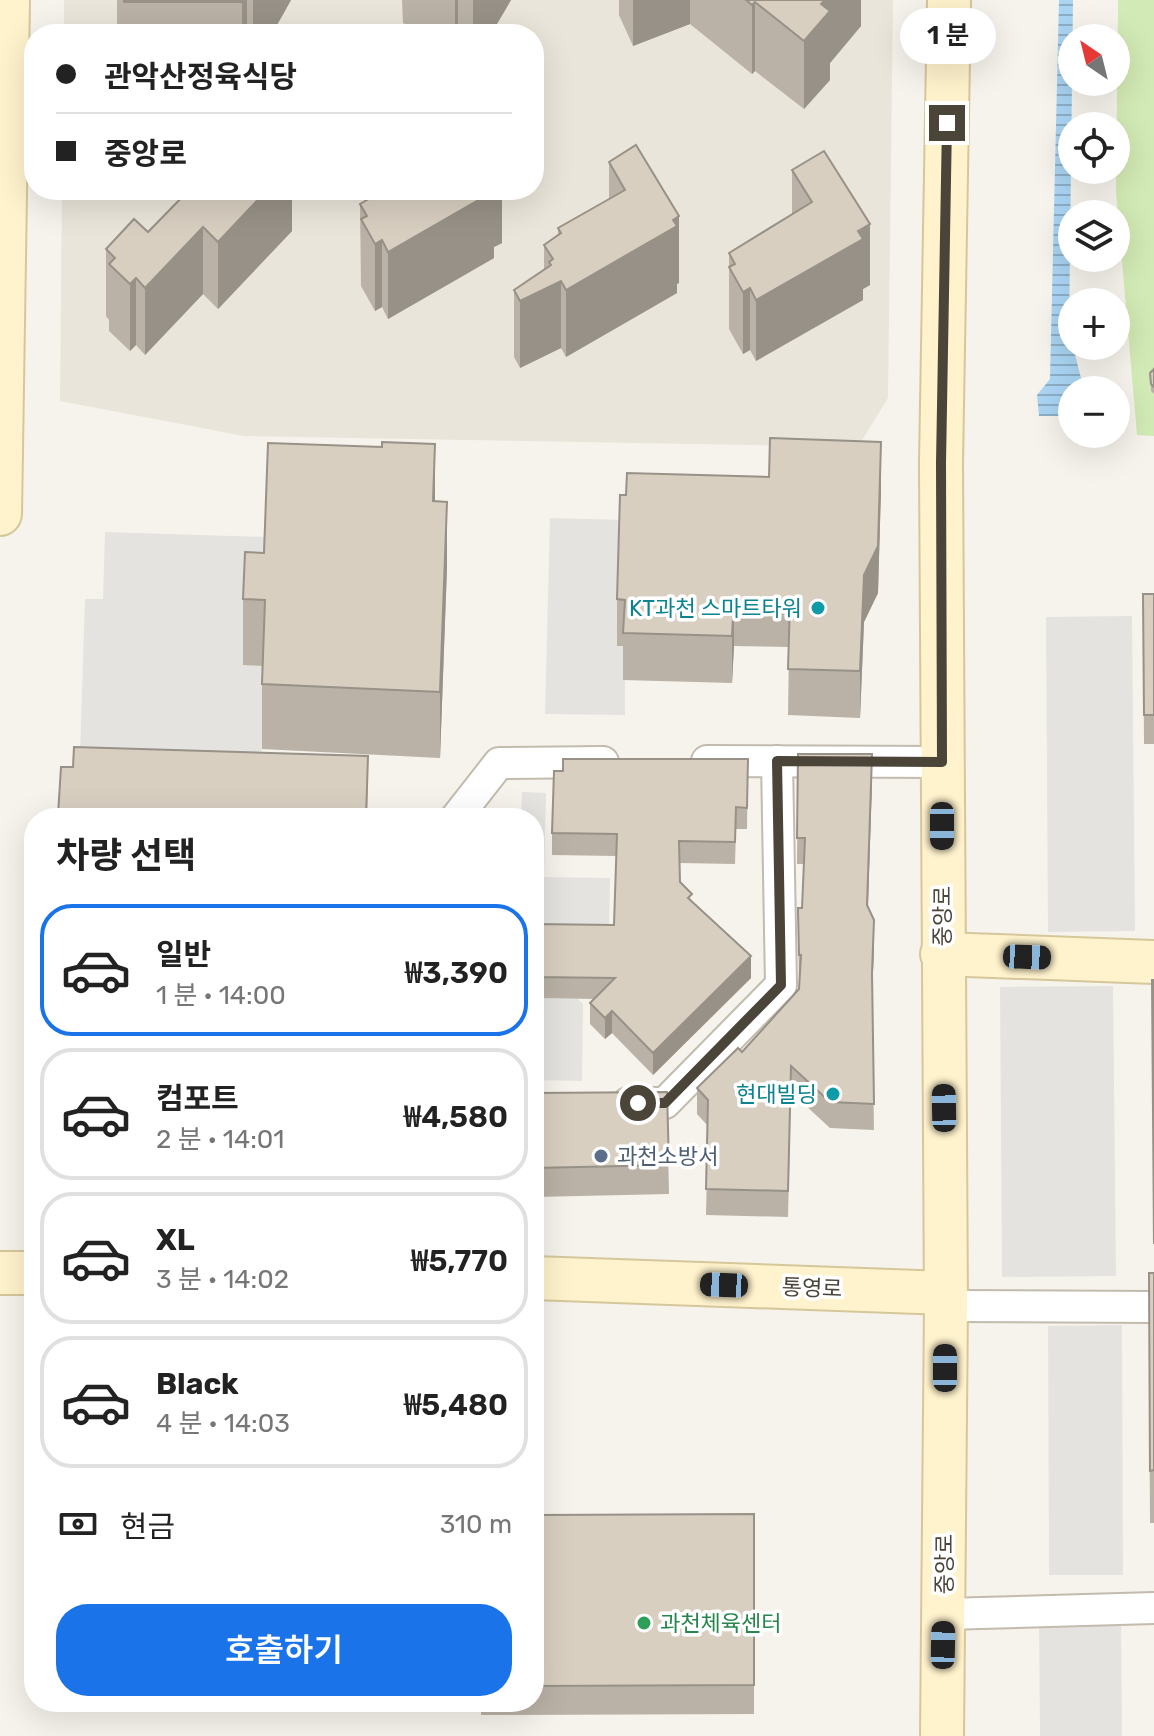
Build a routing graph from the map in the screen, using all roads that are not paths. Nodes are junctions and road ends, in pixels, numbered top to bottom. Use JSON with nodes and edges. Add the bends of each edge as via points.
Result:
{"nodes":[{"id":1,"x":8,"y":0,"type":"edge"},
{"id":2,"x":949,"y":0,"type":"edge"},
{"id":3,"x":4,"y":140,"type":"edge"},
{"id":4,"x":0,"y":514,"type":"edge"},
{"id":5,"x":634,"y":761,"type":"edge"},
{"id":6,"x":681,"y":761,"type":"edge"},
{"id":7,"x":777,"y":761,"type":"junction"},
{"id":8,"x":942,"y":762,"type":"junction"},
{"id":9,"x":464,"y":808,"type":"edge"},
{"id":10,"x":942,"y":954,"type":"junction"},
{"id":11,"x":1154,"y":962,"type":"edge"},
{"id":12,"x":607,"y":1103,"type":"edge"},
{"id":13,"x":0,"y":1273,"type":"edge"},
{"id":14,"x":24,"y":1273,"type":"edge"},
{"id":15,"x":544,"y":1279,"type":"edge"},
{"id":16,"x":946,"y":1299,"type":"junction"},
{"id":17,"x":1154,"y":1307,"type":"edge"},
{"id":18,"x":1154,"y":1608,"type":"edge"},
{"id":19,"x":944,"y":1614,"type":"junction"},
{"id":20,"x":942,"y":1736,"type":"edge"}],
"edges":[{"from":1,"to":3,"type":"street"},
{"from":2,"to":8,"type":"street","name":"중앙로"},
{"from":3,"to":4,"type":"street"},
{"from":5,"to":9,"type":"street","via":[[499,763]]},
{"from":6,"to":7,"type":"street"},
{"from":7,"to":8,"type":"street"},
{"from":7,"to":12,"type":"street","via":[[781,985],[665,1103]]},
{"from":8,"to":10,"type":"street","name":"중앙로"},
{"from":10,"to":11,"type":"street"},
{"from":10,"to":16,"type":"street","name":"중앙로"},
{"from":13,"to":14,"type":"street"},
{"from":15,"to":16,"type":"street","name":"통영로"},
{"from":16,"to":17,"type":"street"},
{"from":16,"to":19,"type":"street","name":"중앙로"},
{"from":18,"to":19,"type":"street"},
{"from":19,"to":20,"type":"street","name":"중앙로"}]}
